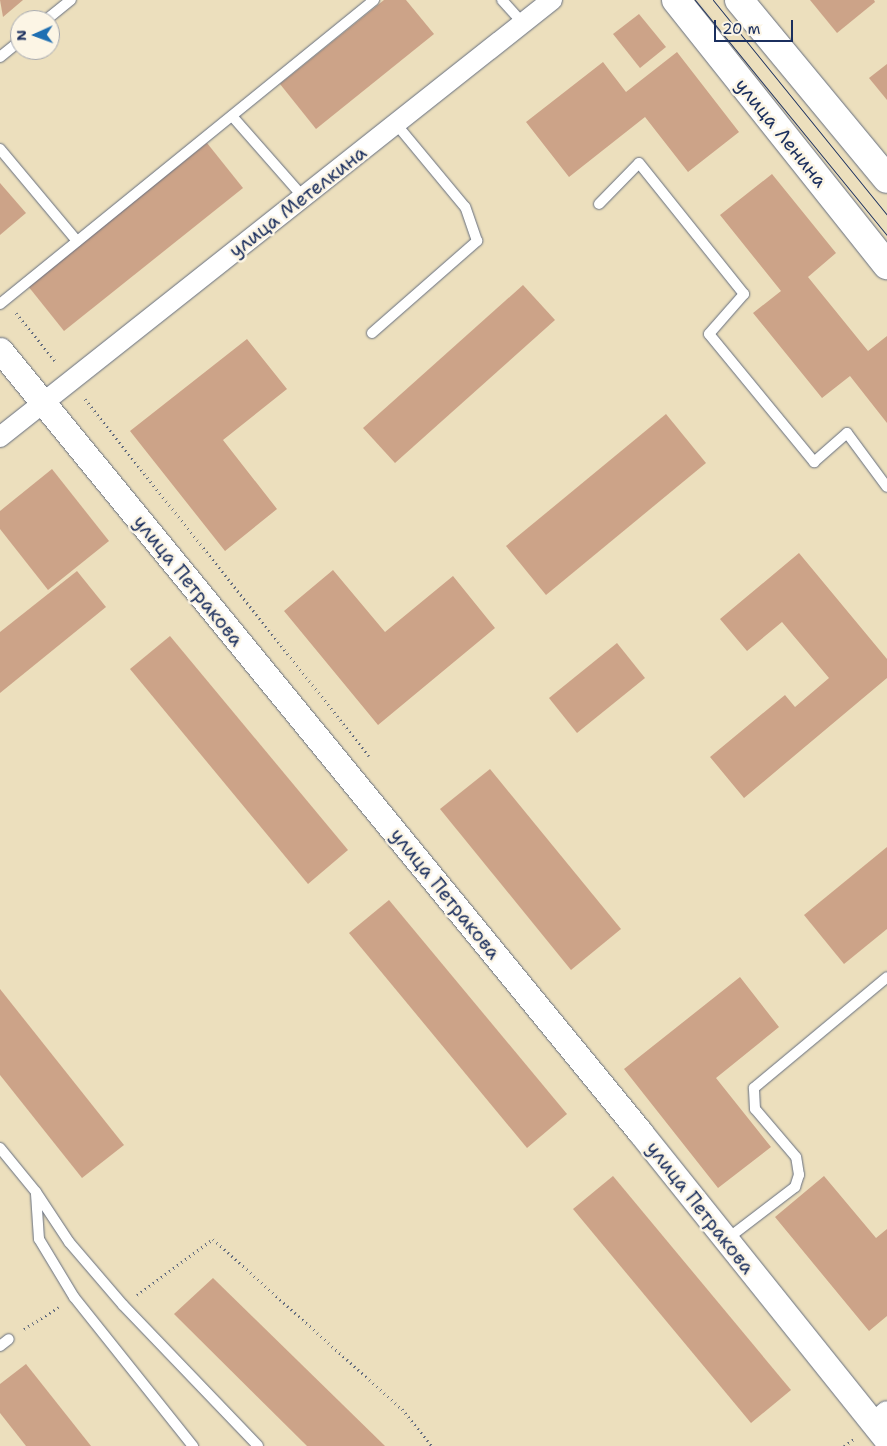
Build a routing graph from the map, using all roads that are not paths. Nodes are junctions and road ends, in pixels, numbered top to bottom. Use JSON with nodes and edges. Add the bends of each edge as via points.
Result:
{"nodes":[{"id":1,"x":71,"y":0,"type":"edge"},
{"id":2,"x":374,"y":0,"type":"edge"},
{"id":3,"x":502,"y":0,"type":"edge"},
{"id":4,"x":552,"y":0,"type":"edge"},
{"id":5,"x":676,"y":0,"type":"edge"},
{"id":6,"x":739,"y":0,"type":"edge"},
{"id":7,"x":58,"y":10,"type":"edge"},
{"id":8,"x":523,"y":23,"type":"junction"},
{"id":9,"x":10,"y":50,"type":"edge"},
{"id":10,"x":0,"y":58,"type":"edge"},
{"id":11,"x":232,"y":116,"type":"junction"},
{"id":12,"x":396,"y":124,"type":"junction"},
{"id":13,"x":0,"y":149,"type":"edge"},
{"id":14,"x":887,"y":179,"type":"edge"},
{"id":15,"x":304,"y":198,"type":"junction"},
{"id":16,"x":599,"y":204,"type":"dead end"},
{"id":17,"x":78,"y":241,"type":"junction"},
{"id":18,"x":887,"y":265,"type":"edge"},
{"id":19,"x":3,"y":302,"type":"edge"},
{"id":20,"x":372,"y":333,"type":"dead end"},
{"id":21,"x":0,"y":350,"type":"edge"},
{"id":22,"x":44,"y":404,"type":"junction"},
{"id":23,"x":0,"y":437,"type":"edge"},
{"id":24,"x":887,"y":487,"type":"edge"},
{"id":25,"x":887,"y":977,"type":"edge"},
{"id":26,"x":0,"y":1148,"type":"edge"},
{"id":27,"x":36,"y":1192,"type":"junction"},
{"id":28,"x":725,"y":1241,"type":"junction"},
{"id":29,"x":882,"y":1425,"type":"edge"},
{"id":30,"x":193,"y":1446,"type":"edge"},
{"id":31,"x":258,"y":1446,"type":"edge"}],
"edges":[{"from":1,"to":7,"type":"lane"},
{"from":2,"to":11,"type":"lane"},
{"from":3,"to":8,"type":"lane"},
{"from":4,"to":8,"type":"street","name":"улица Метелкина"},
{"from":5,"to":18,"type":"main road","name":"улица Ленина"},
{"from":6,"to":14,"type":"main road"},
{"from":8,"to":12,"type":"street","name":"улица Метелкина"},
{"from":9,"to":10,"type":"lane"},
{"from":11,"to":15,"type":"lane"},
{"from":11,"to":17,"type":"lane"},
{"from":12,"to":15,"type":"street","name":"улица Метелкина"},
{"from":12,"to":20,"type":"lane","via":[[465,207],[477,241]]},
{"from":13,"to":17,"type":"lane"},
{"from":15,"to":22,"type":"street","name":"улица Метелкина","via":[[70,380]]},
{"from":16,"to":24,"type":"lane","via":[[639,163],[744,294],[709,334],[814,462],[847,432]]},
{"from":17,"to":19,"type":"lane"},
{"from":21,"to":22,"type":"street","name":"улица Петракова"},
{"from":22,"to":23,"type":"street","name":"улица Метелкина"},
{"from":22,"to":28,"type":"street","name":"улица Петракова","via":[[640,1132]]},
{"from":25,"to":28,"type":"lane","via":[[754,1088],[755,1109],[796,1157],[799,1175],[795,1187]]},
{"from":26,"to":27,"type":"lane"},
{"from":27,"to":30,"type":"lane","via":[[39,1239],[74,1297]]},
{"from":27,"to":31,"type":"lane","via":[[69,1242],[123,1305]]},
{"from":28,"to":29,"type":"street","name":"улица Петракова"}]}
